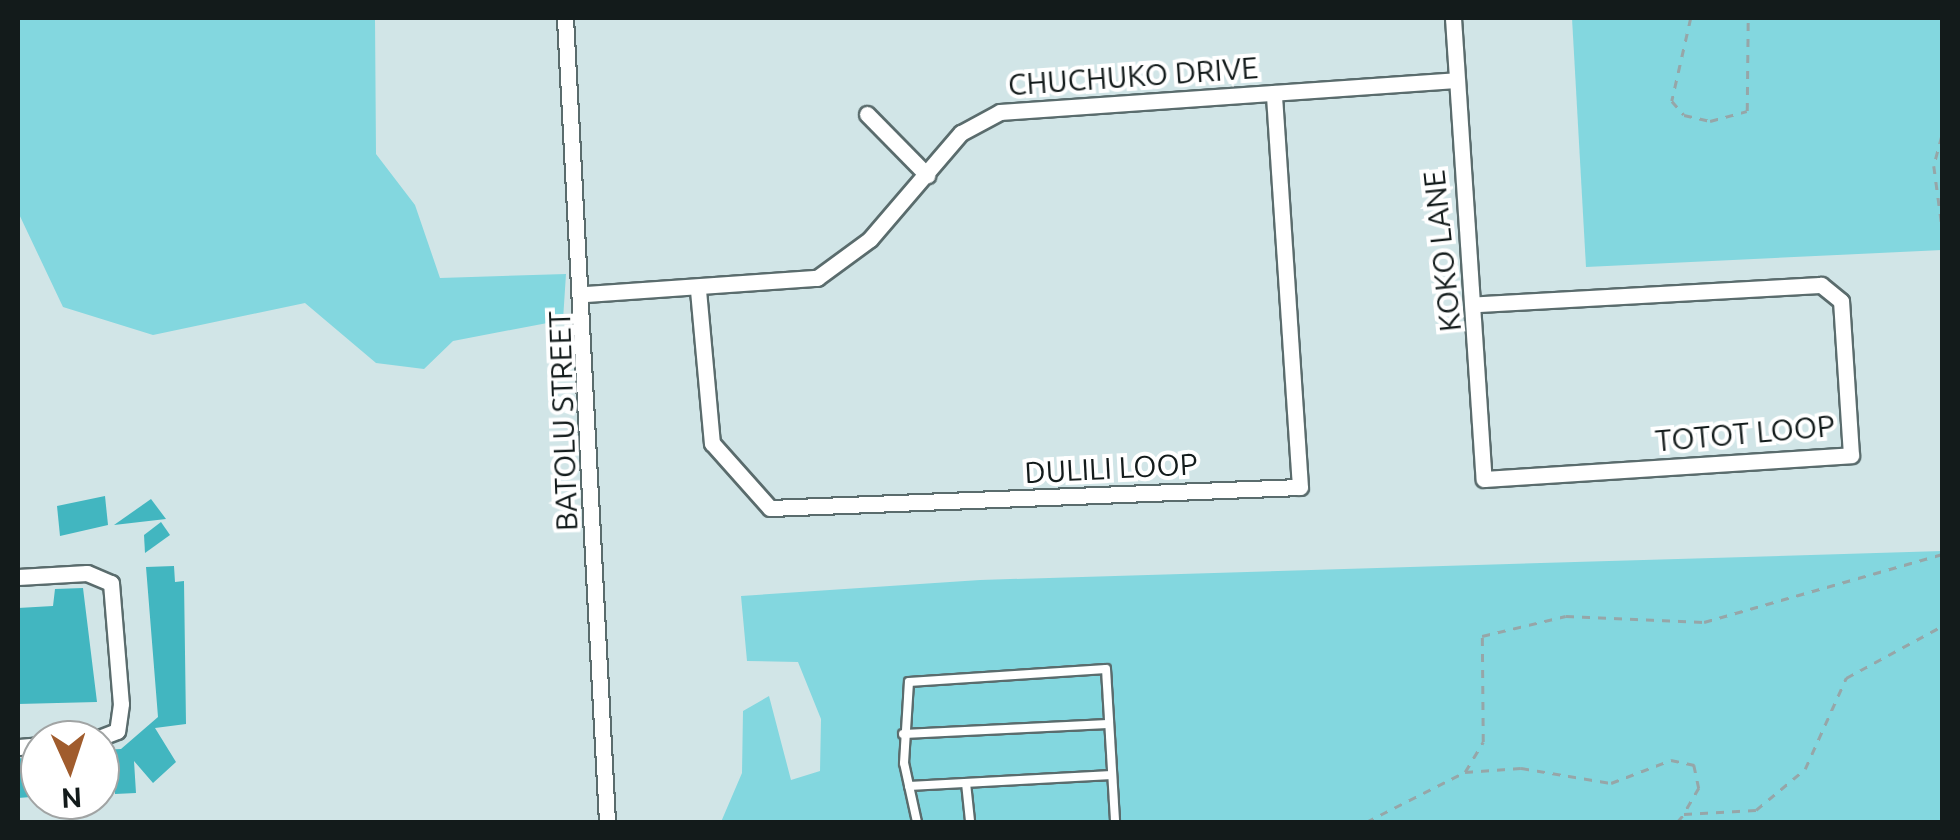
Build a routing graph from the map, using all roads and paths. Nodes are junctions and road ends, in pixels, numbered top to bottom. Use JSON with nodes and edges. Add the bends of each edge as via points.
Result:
{"nodes":[{"id":1,"x":565,"y":18,"type":"edge"},
{"id":2,"x":1453,"y":18,"type":"edge"},
{"id":3,"x":1690,"y":18,"type":"edge"},
{"id":4,"x":1748,"y":18,"type":"edge"},
{"id":5,"x":1452,"y":80,"type":"junction"},
{"id":6,"x":1274,"y":93,"type":"junction"},
{"id":7,"x":867,"y":114,"type":"dead end"},
{"id":8,"x":1942,"y":136,"type":"edge"},
{"id":9,"x":927,"y":174,"type":"junction"},
{"id":10,"x":1942,"y":226,"type":"edge"},
{"id":11,"x":698,"y":290,"type":"junction"},
{"id":12,"x":586,"y":294,"type":"junction"},
{"id":13,"x":1478,"y":304,"type":"junction"},
{"id":14,"x":1484,"y":479,"type":"joint"},
{"id":15,"x":1942,"y":554,"type":"edge"},
{"id":16,"x":18,"y":576,"type":"edge"},
{"id":17,"x":1942,"y":626,"type":"edge"},
{"id":18,"x":118,"y":720,"type":"edge"},
{"id":19,"x":1109,"y":724,"type":"junction"},
{"id":20,"x":903,"y":734,"type":"junction"},
{"id":21,"x":1465,"y":772,"type":"junction"},
{"id":22,"x":1112,"y":775,"type":"junction"},
{"id":23,"x":966,"y":783,"type":"junction"},
{"id":24,"x":909,"y":786,"type":"junction"},
{"id":25,"x":1684,"y":814,"type":"junction"},
{"id":26,"x":607,"y":822,"type":"edge"},
{"id":27,"x":917,"y":822,"type":"edge"},
{"id":28,"x":970,"y":822,"type":"edge"},
{"id":29,"x":1116,"y":822,"type":"edge"},
{"id":30,"x":1366,"y":822,"type":"edge"},
{"id":31,"x":1677,"y":822,"type":"edge"}],
"edges":[{"from":1,"to":12,"type":"street","name":"BATOLU STREET"},
{"from":2,"to":5,"type":"street","name":"KOKO LANE"},
{"from":3,"to":4,"type":"path","via":[[1672,101],[1684,116],[1710,122],[1747,111]]},
{"from":5,"to":6,"type":"street","name":"CHUCHUKO DRIVE"},
{"from":5,"to":13,"type":"street","name":"KOKO LANE"},
{"from":6,"to":9,"type":"street","name":"CHUCHUKO DRIVE","via":[[1000,112],[961,133]]},
{"from":6,"to":11,"type":"street","name":"DULILI LOOP","via":[[1300,487],[770,508],[712,443]]},
{"from":7,"to":9,"type":"street"},
{"from":8,"to":10,"type":"path","via":[[1934,166]]},
{"from":9,"to":11,"type":"street","name":"CHUCHUKO DRIVE","via":[[870,239],[817,278]]},
{"from":11,"to":12,"type":"street","name":"CHUCHUKO DRIVE"},
{"from":12,"to":26,"type":"street","name":"BATOLU STREET"},
{"from":13,"to":14,"type":"street","name":"KOKO LANE"},
{"from":13,"to":14,"type":"street","name":"TOTOT LOOP","via":[[1821,285],[1841,301],[1851,455]]},
{"from":15,"to":21,"type":"path","via":[[1704,622],[1566,616],[1482,636],[1483,742]]},
{"from":16,"to":18,"type":"street","via":[[87,573],[111,583]]},
{"from":17,"to":25,"type":"path","via":[[1846,678],[1805,769],[1756,810]]},
{"from":19,"to":20,"type":"lane"},
{"from":19,"to":20,"type":"lane","via":[[1106,670],[909,682]]},
{"from":19,"to":22,"type":"lane"},
{"from":20,"to":24,"type":"lane"},
{"from":21,"to":25,"type":"path","via":[[1521,768],[1612,783],[1670,760],[1694,766],[1699,788]]},
{"from":21,"to":30,"type":"path"},
{"from":22,"to":23,"type":"lane"},
{"from":22,"to":29,"type":"lane"},
{"from":23,"to":24,"type":"lane"},
{"from":23,"to":28,"type":"lane"},
{"from":24,"to":27,"type":"lane"},
{"from":25,"to":31,"type":"path"}]}
